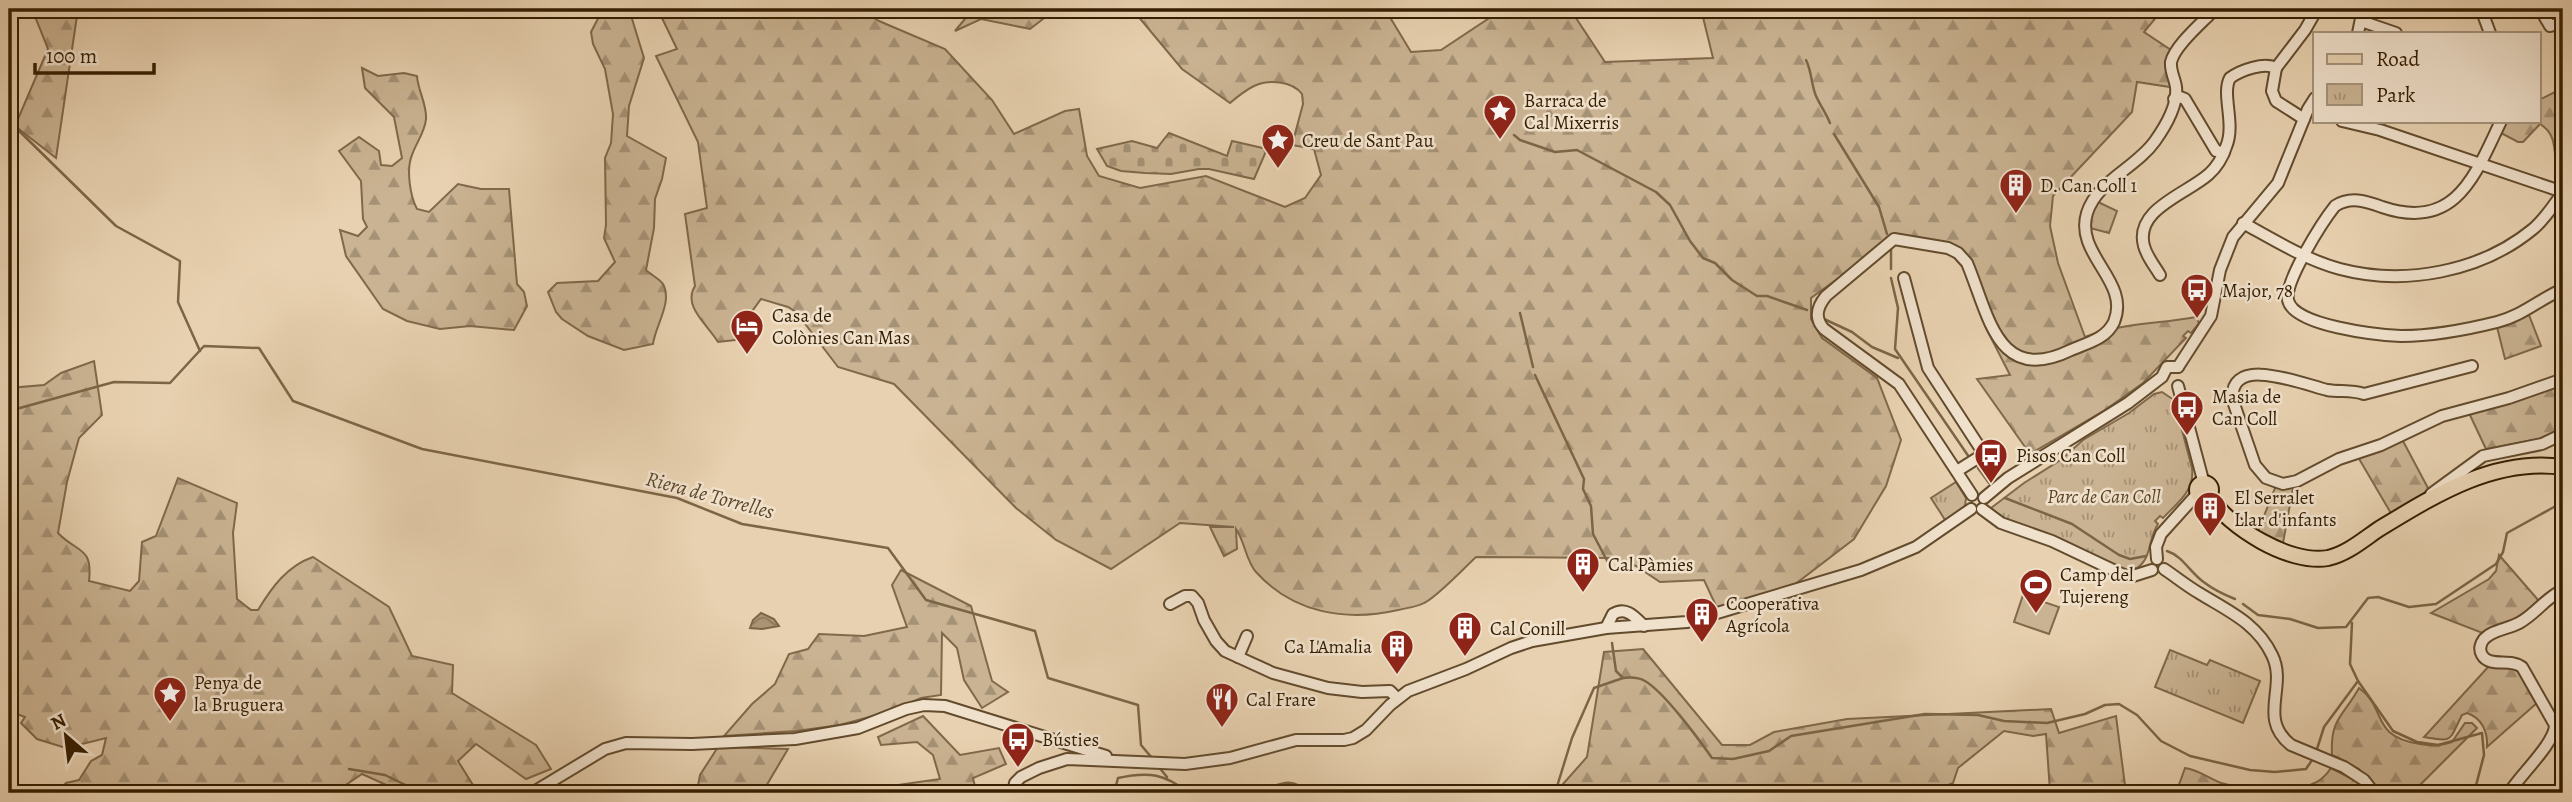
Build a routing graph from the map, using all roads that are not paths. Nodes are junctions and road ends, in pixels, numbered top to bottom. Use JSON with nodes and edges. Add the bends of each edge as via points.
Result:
{"nodes":[{"id":1,"x":2215,"y":9,"type":"edge"},
{"id":2,"x":2317,"y":9,"type":"edge"},
{"id":3,"x":2481,"y":9,"type":"edge"},
{"id":4,"x":2540,"y":9,"type":"edge"},
{"id":5,"x":2362,"y":15,"type":"edge"},
{"id":6,"x":2563,"y":22,"type":"edge"},
{"id":7,"x":2394,"y":32,"type":"edge"},
{"id":8,"x":2490,"y":32,"type":"edge"},
{"id":9,"x":2277,"y":68,"type":"junction"},
{"id":10,"x":2174,"y":99,"type":"junction"},
{"id":11,"x":2313,"y":102,"type":"edge"},
{"id":12,"x":2304,"y":119,"type":"junction"},
{"id":13,"x":2346,"y":122,"type":"edge"},
{"id":14,"x":2501,"y":122,"type":"edge"},
{"id":15,"x":2224,"y":152,"type":"junction"},
{"id":16,"x":2480,"y":164,"type":"junction"},
{"id":17,"x":2563,"y":192,"type":"edge"},
{"id":18,"x":2243,"y":223,"type":"junction"},
{"id":19,"x":2304,"y":255,"type":"junction"},
{"id":20,"x":2160,"y":275,"type":"dead end"},
{"id":21,"x":1904,"y":278,"type":"dead end"},
{"id":22,"x":2563,"y":289,"type":"edge"},
{"id":23,"x":2472,"y":366,"type":"dead end"},
{"id":24,"x":2178,"y":367,"type":"junction"},
{"id":25,"x":2162,"y":377,"type":"junction"},
{"id":26,"x":2563,"y":379,"type":"edge"},
{"id":27,"x":2178,"y":386,"type":"junction"},
{"id":28,"x":2563,"y":435,"type":"edge"},
{"id":29,"x":2563,"y":467,"type":"edge"},
{"id":30,"x":1957,"y":471,"type":"junction"},
{"id":31,"x":2204,"y":491,"type":"junction"},
{"id":32,"x":2423,"y":503,"type":"junction"},
{"id":33,"x":1979,"y":505,"type":"junction"},
{"id":34,"x":2158,"y":570,"type":"junction"},
{"id":35,"x":2563,"y":590,"type":"edge"},
{"id":36,"x":1170,"y":604,"type":"dead end"},
{"id":37,"x":1644,"y":626,"type":"junction"},
{"id":38,"x":1606,"y":628,"type":"junction"},
{"id":39,"x":1247,"y":636,"type":"dead end"},
{"id":40,"x":1238,"y":657,"type":"junction"},
{"id":41,"x":1397,"y":698,"type":"junction"},
{"id":42,"x":1119,"y":760,"type":"junction"},
{"id":43,"x":9,"y":779,"type":"edge"},
{"id":44,"x":15,"y":793,"type":"edge"},
{"id":45,"x":532,"y":793,"type":"edge"},
{"id":46,"x":1013,"y":793,"type":"edge"},
{"id":47,"x":2374,"y":793,"type":"edge"},
{"id":48,"x":2510,"y":793,"type":"edge"}],
"edges":[{"from":1,"to":10,"type":"street","via":[[2172,58]]},
{"from":2,"to":9,"type":"street"},
{"from":3,"to":8,"type":"street"},
{"from":4,"to":6,"type":"street","via":[[2550,26]]},
{"from":5,"to":7,"type":"street"},
{"from":9,"to":12,"type":"street","via":[[2272,91],[2276,102]]},
{"from":9,"to":15,"type":"street","via":[[2266,65],[2230,78],[2231,129]]},
{"from":10,"to":15,"type":"street","via":[[2185,99],[2216,151]]},
{"from":10,"to":30,"type":"street","via":[[2153,144],[2089,206],[2086,240],[2115,292],[2116,312],[2106,334],[2046,360],[2028,360],[2010,352],[1997,336],[1968,263],[1943,247],[1907,240],[1891,240],[1825,296],[1817,311],[1821,325],[1899,384]]},
{"from":11,"to":12,"type":"street"},
{"from":12,"to":18,"type":"street","via":[[2278,183]]},
{"from":13,"to":16,"type":"street"},
{"from":14,"to":16,"type":"street"},
{"from":15,"to":20,"type":"street","via":[[2208,175],[2155,210],[2148,220],[2144,245]]},
{"from":16,"to":17,"type":"street"},
{"from":16,"to":19,"type":"street","via":[[2461,194],[2429,211],[2399,211],[2367,201],[2341,202],[2326,217]]},
{"from":17,"to":19,"type":"street","via":[[2526,235],[2454,268],[2411,276],[2373,275],[2339,269]]},
{"from":18,"to":19,"type":"street"},
{"from":18,"to":24,"type":"street","via":[[2220,270],[2211,316]]},
{"from":19,"to":22,"type":"street","via":[[2287,299],[2296,313],[2380,333],[2410,335],[2495,323],[2522,314]]},
{"from":21,"to":30,"type":"street","via":[[1928,368],[1984,454]]},
{"from":23,"to":26,"type":"street","via":[[2364,394],[2256,374],[2235,383],[2234,406],[2255,465],[2266,478],[2283,484],[2442,416]]},
{"from":24,"to":25,"type":"street","via":[[2167,367]]},
{"from":24,"to":27,"type":"street","via":[[2184,377]]},
{"from":25,"to":27,"type":"street","via":[[2168,386]]},
{"from":25,"to":33,"type":"street","via":[[2128,404],[2008,478]]},
{"from":27,"to":31,"type":"street"},
{"from":28,"to":32,"type":"street","via":[[2483,456]]},
{"from":29,"to":32,"type":"main road","via":[[2530,464],[2498,470]]},
{"from":30,"to":33,"type":"street","via":[[1972,495],[1978,494]]},
{"from":31,"to":32,"type":"main road","via":[[2235,525],[2253,536],[2284,551],[2321,558],[2342,552]]},
{"from":31,"to":34,"type":"street","via":[[2158,539],[2157,559],[2150,564]]},
{"from":33,"to":34,"type":"street","via":[[2001,523],[2126,576]]},
{"from":33,"to":37,"type":"street","via":[[1916,547],[1861,570],[1698,620]]},
{"from":34,"to":47,"type":"street","via":[[2254,628],[2277,666],[2274,720],[2284,740],[2356,773]]},
{"from":35,"to":48,"type":"street","via":[[2481,644],[2484,659],[2522,667],[2555,725],[2550,741]]},
{"from":36,"to":40,"type":"street","via":[[1192,596],[1216,641]]},
{"from":37,"to":38,"type":"street"},
{"from":37,"to":38,"type":"street","via":[[1621,611],[1613,614]]},
{"from":38,"to":41,"type":"street","via":[[1522,644]]},
{"from":39,"to":40,"type":"street"},
{"from":40,"to":41,"type":"street","via":[[1303,683],[1351,692],[1386,691]]},
{"from":41,"to":42,"type":"street","via":[[1353,738],[1296,740],[1230,758],[1185,764]]},
{"from":42,"to":45,"type":"street","via":[[945,706],[924,705],[858,728],[795,739],[626,743],[605,749]]},
{"from":42,"to":46,"type":"street","via":[[1052,762],[1021,777]]},
{"from":43,"to":44,"type":"street"}]}
